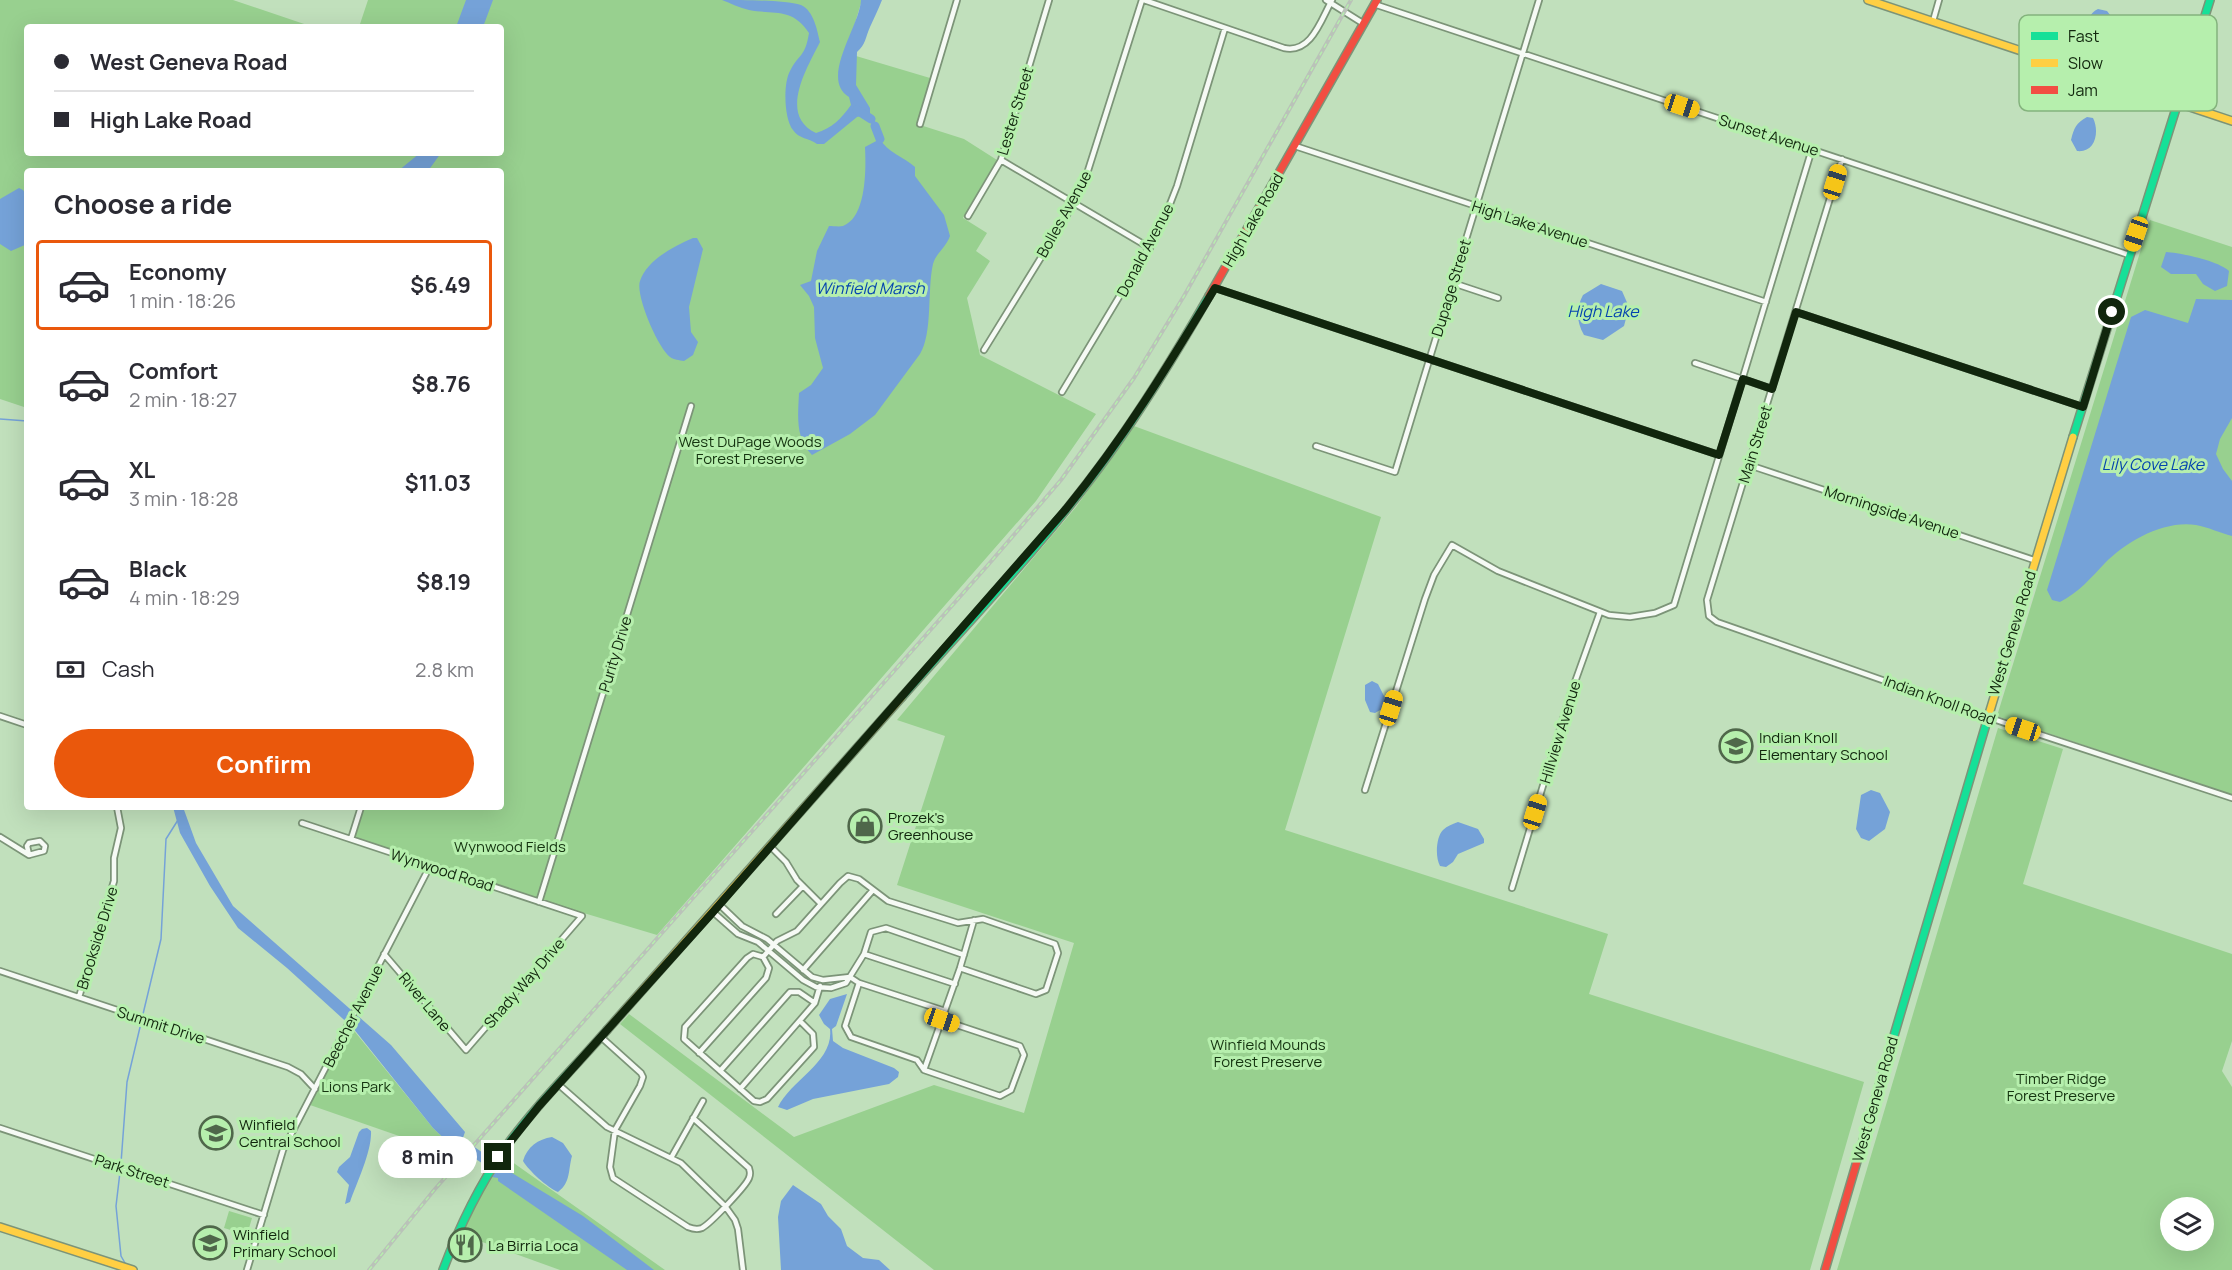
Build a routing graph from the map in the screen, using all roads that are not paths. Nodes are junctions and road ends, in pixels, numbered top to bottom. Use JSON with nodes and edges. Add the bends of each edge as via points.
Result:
{"nodes":[{"id":1,"x":957,"y":0,"type":"edge"},
{"id":2,"x":1049,"y":0,"type":"edge"},
{"id":3,"x":1143,"y":0,"type":"edge"},
{"id":4,"x":1539,"y":0,"type":"edge"},
{"id":5,"x":1870,"y":0,"type":"edge"},
{"id":6,"x":1939,"y":0,"type":"edge"},
{"id":7,"x":2210,"y":0,"type":"edge"},
{"id":8,"x":1330,"y":1,"type":"edge"},
{"id":9,"x":1376,"y":2,"type":"edge"},
{"id":10,"x":2205,"y":15,"type":"edge"},
{"id":11,"x":1933,"y":21,"type":"junction"},
{"id":12,"x":1364,"y":24,"type":"junction"},
{"id":13,"x":1225,"y":28,"type":"junction"},
{"id":14,"x":2019,"y":50,"type":"edge"},
{"id":15,"x":1523,"y":53,"type":"junction"},
{"id":16,"x":2176,"y":111,"type":"edge"},
{"id":17,"x":2203,"y":111,"type":"edge"},
{"id":18,"x":2232,"y":121,"type":"edge"},
{"id":19,"x":920,"y":124,"type":"dead end"},
{"id":20,"x":1295,"y":146,"type":"junction"},
{"id":21,"x":1812,"y":149,"type":"junction"},
{"id":22,"x":1842,"y":159,"type":"junction"},
{"id":23,"x":1001,"y":160,"type":"junction"},
{"id":24,"x":1074,"y":202,"type":"junction"},
{"id":25,"x":1476,"y":206,"type":"junction"},
{"id":26,"x":969,"y":216,"type":"dead end"},
{"id":27,"x":1150,"y":248,"type":"junction"},
{"id":28,"x":2129,"y":255,"type":"junction"},
{"id":29,"x":1453,"y":283,"type":"junction"},
{"id":30,"x":1215,"y":288,"type":"junction"},
{"id":31,"x":1498,"y":298,"type":"dead end"},
{"id":32,"x":1766,"y":302,"type":"junction"},
{"id":33,"x":1796,"y":312,"type":"junction"},
{"id":34,"x":984,"y":350,"type":"dead end"},
{"id":35,"x":1430,"y":359,"type":"junction"},
{"id":36,"x":1695,"y":363,"type":"dead end"},
{"id":37,"x":1743,"y":379,"type":"junction"},
{"id":38,"x":1772,"y":389,"type":"junction"},
{"id":39,"x":1062,"y":392,"type":"dead end"},
{"id":40,"x":692,"y":406,"type":"dead end"},
{"id":41,"x":2083,"y":407,"type":"junction"},
{"id":42,"x":1316,"y":446,"type":"dead end"},
{"id":43,"x":1719,"y":455,"type":"junction"},
{"id":44,"x":1749,"y":465,"type":"junction"},
{"id":45,"x":2034,"y":560,"type":"junction"},
{"id":46,"x":1600,"y":612,"type":"junction"},
{"id":47,"x":1717,"y":622,"type":"joint"},
{"id":48,"x":0,"y":716,"type":"edge"},
{"id":49,"x":1988,"y":717,"type":"junction"},
{"id":50,"x":24,"y":724,"type":"edge"},
{"id":51,"x":1365,"y":790,"type":"dead end"},
{"id":52,"x":2232,"y":798,"type":"edge"},
{"id":53,"x":117,"y":810,"type":"edge"},
{"id":54,"x":360,"y":810,"type":"edge"},
{"id":55,"x":302,"y":823,"type":"dead end"},
{"id":56,"x":0,"y":837,"type":"edge"},
{"id":57,"x":351,"y":840,"type":"junction"},
{"id":58,"x":771,"y":847,"type":"junction"},
{"id":59,"x":29,"y":855,"type":"dead end"},
{"id":60,"x":430,"y":866,"type":"junction"},
{"id":61,"x":803,"y":886,"type":"junction"},
{"id":62,"x":1512,"y":888,"type":"dead end"},
{"id":63,"x":873,"y":890,"type":"junction"},
{"id":64,"x":538,"y":902,"type":"junction"},
{"id":65,"x":821,"y":904,"type":"junction"},
{"id":66,"x":720,"y":905,"type":"junction"},
{"id":67,"x":713,"y":912,"type":"junction"},
{"id":68,"x":776,"y":914,"type":"dead end"},
{"id":69,"x":582,"y":916,"type":"joint"},
{"id":70,"x":974,"y":920,"type":"junction"},
{"id":71,"x":774,"y":945,"type":"junction"},
{"id":72,"x":769,"y":951,"type":"junction"},
{"id":73,"x":384,"y":954,"type":"junction"},
{"id":74,"x":864,"y":954,"type":"junction"},
{"id":75,"x":964,"y":955,"type":"junction"},
{"id":76,"x":764,"y":957,"type":"junction"},
{"id":77,"x":960,"y":968,"type":"junction"},
{"id":78,"x":802,"y":970,"type":"junction"},
{"id":79,"x":0,"y":971,"type":"edge"},
{"id":80,"x":850,"y":977,"type":"junction"},
{"id":81,"x":821,"y":980,"type":"junction"},
{"id":82,"x":859,"y":983,"type":"junction"},
{"id":83,"x":955,"y":984,"type":"junction"},
{"id":84,"x":820,"y":988,"type":"junction"},
{"id":85,"x":79,"y":997,"type":"junction"},
{"id":86,"x":815,"y":1003,"type":"junction"},
{"id":87,"x":945,"y":1011,"type":"junction"},
{"id":88,"x":942,"y":1020,"type":"junction"},
{"id":89,"x":800,"y":1022,"type":"junction"},
{"id":90,"x":601,"y":1036,"type":"junction"},
{"id":91,"x":466,"y":1050,"type":"joint"},
{"id":92,"x":699,"y":1053,"type":"junction"},
{"id":93,"x":924,"y":1070,"type":"junction"},
{"id":94,"x":720,"y":1071,"type":"junction"},
{"id":95,"x":558,"y":1084,"type":"junction"},
{"id":96,"x":315,"y":1089,"type":"junction"},
{"id":97,"x":740,"y":1089,"type":"junction"},
{"id":98,"x":703,"y":1101,"type":"dead end"},
{"id":99,"x":693,"y":1118,"type":"junction"},
{"id":100,"x":0,"y":1128,"type":"edge"},
{"id":101,"x":615,"y":1130,"type":"junction"},
{"id":102,"x":671,"y":1158,"type":"junction"},
{"id":103,"x":725,"y":1206,"type":"junction"},
{"id":104,"x":264,"y":1215,"type":"junction"},
{"id":105,"x":0,"y":1227,"type":"edge"},
{"id":106,"x":133,"y":1270,"type":"edge"},
{"id":107,"x":247,"y":1270,"type":"edge"},
{"id":108,"x":443,"y":1270,"type":"edge"},
{"id":109,"x":743,"y":1270,"type":"edge"},
{"id":110,"x":1825,"y":1270,"type":"edge"}],
"edges":[{"from":1,"to":19,"type":"street"},
{"from":2,"to":23,"type":"street","name":"Lester Street"},
{"from":3,"to":13,"type":"street"},
{"from":3,"to":24,"type":"street","name":"Bolles Avenue","via":[[1090,167]]},
{"from":4,"to":15,"type":"street","name":"Dupage Street"},
{"from":5,"to":11,"type":"street"},
{"from":6,"to":11,"type":"street"},
{"from":7,"to":10,"type":"street","name":"West Geneva Road"},
{"from":8,"to":12,"type":"street"},
{"from":8,"to":13,"type":"street","via":[[1311,38],[1299,48],[1284,48]]},
{"from":9,"to":12,"type":"street","name":"High Lake Road"},
{"from":9,"to":15,"type":"street","name":"Sunset Avenue"},
{"from":11,"to":14,"type":"street"},
{"from":12,"to":20,"type":"street","name":"High Lake Road"},
{"from":13,"to":27,"type":"street","name":"Donald Avenue","via":[[1177,186]]},
{"from":15,"to":21,"type":"street","name":"Sunset Avenue"},
{"from":15,"to":25,"type":"street","name":"Dupage Street"},
{"from":16,"to":28,"type":"street","name":"West Geneva Road"},
{"from":17,"to":18,"type":"street"},
{"from":20,"to":25,"type":"street","name":"High Lake Avenue"},
{"from":20,"to":30,"type":"street","name":"High Lake Road"},
{"from":21,"to":22,"type":"street","name":"Sunset Avenue"},
{"from":21,"to":32,"type":"street","name":"Main Street"},
{"from":22,"to":28,"type":"street","name":"Sunset Avenue"},
{"from":22,"to":33,"type":"street","name":"Main Street"},
{"from":23,"to":24,"type":"street"},
{"from":23,"to":26,"type":"street","name":"Lester Street"},
{"from":24,"to":27,"type":"street"},
{"from":24,"to":34,"type":"street","name":"Bolles Avenue"},
{"from":25,"to":29,"type":"street","name":"Dupage Street"},
{"from":25,"to":32,"type":"street","name":"High Lake Avenue"},
{"from":27,"to":39,"type":"street","name":"Donald Avenue"},
{"from":28,"to":41,"type":"street","name":"West Geneva Road"},
{"from":29,"to":31,"type":"street"},
{"from":29,"to":35,"type":"street","name":"Dupage Street"},
{"from":30,"to":35,"type":"street"},
{"from":30,"to":58,"type":"street","name":"High Lake Road","via":[[1143,406],[1088,482]]},
{"from":32,"to":37,"type":"street","name":"Main Street"},
{"from":33,"to":38,"type":"street","name":"Main Street"},
{"from":33,"to":41,"type":"street"},
{"from":35,"to":42,"type":"street","name":"Dupage Street","via":[[1395,472]]},
{"from":35,"to":43,"type":"street"},
{"from":36,"to":37,"type":"street"},
{"from":37,"to":38,"type":"street"},
{"from":37,"to":43,"type":"street","name":"Main Street"},
{"from":38,"to":44,"type":"street","name":"Main Street"},
{"from":40,"to":64,"type":"street","name":"Purity Drive"},
{"from":41,"to":45,"type":"street","name":"West Geneva Road"},
{"from":43,"to":46,"type":"street","name":"Main Street","via":[[1674,604],[1655,613],[1630,617]]},
{"from":44,"to":45,"type":"street","name":"Morningside Avenue"},
{"from":44,"to":47,"type":"street","name":"Main Street","via":[[1707,600],[1709,616]]},
{"from":45,"to":49,"type":"street","name":"West Geneva Road"},
{"from":46,"to":51,"type":"street","via":[[1498,572],[1452,545],[1425,599]]},
{"from":46,"to":62,"type":"street","name":"Hillview Avenue","via":[[1571,693]]},
{"from":47,"to":49,"type":"street","name":"Indian Knoll Road"},
{"from":48,"to":50,"type":"street"},
{"from":49,"to":52,"type":"street","name":"Indian Knoll Road"},
{"from":49,"to":110,"type":"street","name":"West Geneva Road"},
{"from":53,"to":85,"type":"street","name":"Brookside Drive","via":[[120,828],[114,881]]},
{"from":54,"to":57,"type":"street"},
{"from":55,"to":57,"type":"street","name":"Wynwood Road"},
{"from":56,"to":59,"type":"street"},
{"from":57,"to":60,"type":"street","name":"Wynwood Road"},
{"from":58,"to":61,"type":"street"},
{"from":58,"to":66,"type":"street","name":"High Lake Road"},
{"from":60,"to":64,"type":"street","name":"Wynwood Road"},
{"from":60,"to":73,"type":"street","name":"Beecher Avenue"},
{"from":61,"to":65,"type":"street"},
{"from":61,"to":68,"type":"street"},
{"from":63,"to":65,"type":"street","via":[[848,876]]},
{"from":63,"to":70,"type":"street","via":[[888,901],[958,923]]},
{"from":63,"to":78,"type":"street"},
{"from":64,"to":69,"type":"street","name":"Wynwood Road"},
{"from":65,"to":71,"type":"street","via":[[796,932]]},
{"from":66,"to":67,"type":"street","name":"High Lake Road"},
{"from":66,"to":71,"type":"street","via":[[742,926]]},
{"from":67,"to":72,"type":"street","via":[[738,934]]},
{"from":67,"to":90,"type":"street","name":"High Lake Road"},
{"from":69,"to":91,"type":"street","name":"Shady Way Drive"},
{"from":70,"to":75,"type":"street"},
{"from":70,"to":77,"type":"street","via":[[983,919],[1055,944],[1058,953],[1046,990],[1036,994]]},
{"from":71,"to":72,"type":"street"},
{"from":71,"to":78,"type":"street"},
{"from":72,"to":76,"type":"street"},
{"from":72,"to":84,"type":"street","via":[[803,980]]},
{"from":73,"to":91,"type":"street","name":"River Lane"},
{"from":73,"to":96,"type":"street","name":"Beecher Avenue"},
{"from":74,"to":75,"type":"street","via":[[871,932],[886,928]]},
{"from":74,"to":80,"type":"street"},
{"from":74,"to":83,"type":"street"},
{"from":75,"to":77,"type":"street"},
{"from":76,"to":92,"type":"street","via":[[769,968],[766,978]]},
{"from":76,"to":92,"type":"street","via":[[753,954],[747,958],[684,1028],[684,1039]]},
{"from":77,"to":83,"type":"street"},
{"from":78,"to":81,"type":"street"},
{"from":79,"to":85,"type":"street","name":"Summit Drive"},
{"from":80,"to":81,"type":"street"},
{"from":80,"to":82,"type":"street"},
{"from":80,"to":84,"type":"street","via":[[837,986]]},
{"from":81,"to":84,"type":"street"},
{"from":82,"to":87,"type":"street"},
{"from":82,"to":93,"type":"street","via":[[845,1026],[850,1037],[917,1060]]},
{"from":83,"to":87,"type":"street"},
{"from":84,"to":86,"type":"street"},
{"from":85,"to":96,"type":"street","name":"Summit Drive","via":[[288,1067]]},
{"from":86,"to":89,"type":"street"},
{"from":86,"to":94,"type":"street","via":[[799,992],[790,992]]},
{"from":87,"to":88,"type":"street"},
{"from":88,"to":93,"type":"street"},
{"from":88,"to":93,"type":"street","via":[[1020,1046],[1024,1054],[1011,1090],[1000,1096]]},
{"from":89,"to":97,"type":"street"},
{"from":89,"to":97,"type":"street","via":[[813,1034],[812,1050],[764,1101],[754,1101]]},
{"from":90,"to":95,"type":"street","name":"High Lake Road"},
{"from":90,"to":101,"type":"street","via":[[643,1077]]},
{"from":92,"to":94,"type":"street"},
{"from":94,"to":97,"type":"street"},
{"from":95,"to":101,"type":"street"},
{"from":95,"to":108,"type":"street","name":"High Lake Road","via":[[495,1161],[466,1210]]},
{"from":96,"to":104,"type":"street","name":"Beecher Avenue","via":[[284,1150]]},
{"from":98,"to":99,"type":"street"},
{"from":99,"to":102,"type":"street"},
{"from":99,"to":103,"type":"street","via":[[749,1168],[748,1180]]},
{"from":100,"to":104,"type":"street","name":"Park Street"},
{"from":101,"to":102,"type":"street"},
{"from":101,"to":103,"type":"street","via":[[610,1167],[613,1178],[693,1229],[703,1227]]},
{"from":102,"to":103,"type":"street"},
{"from":103,"to":109,"type":"street","via":[[738,1230]]},
{"from":104,"to":107,"type":"street","name":"Beecher Avenue"},
{"from":105,"to":106,"type":"street"}]}
